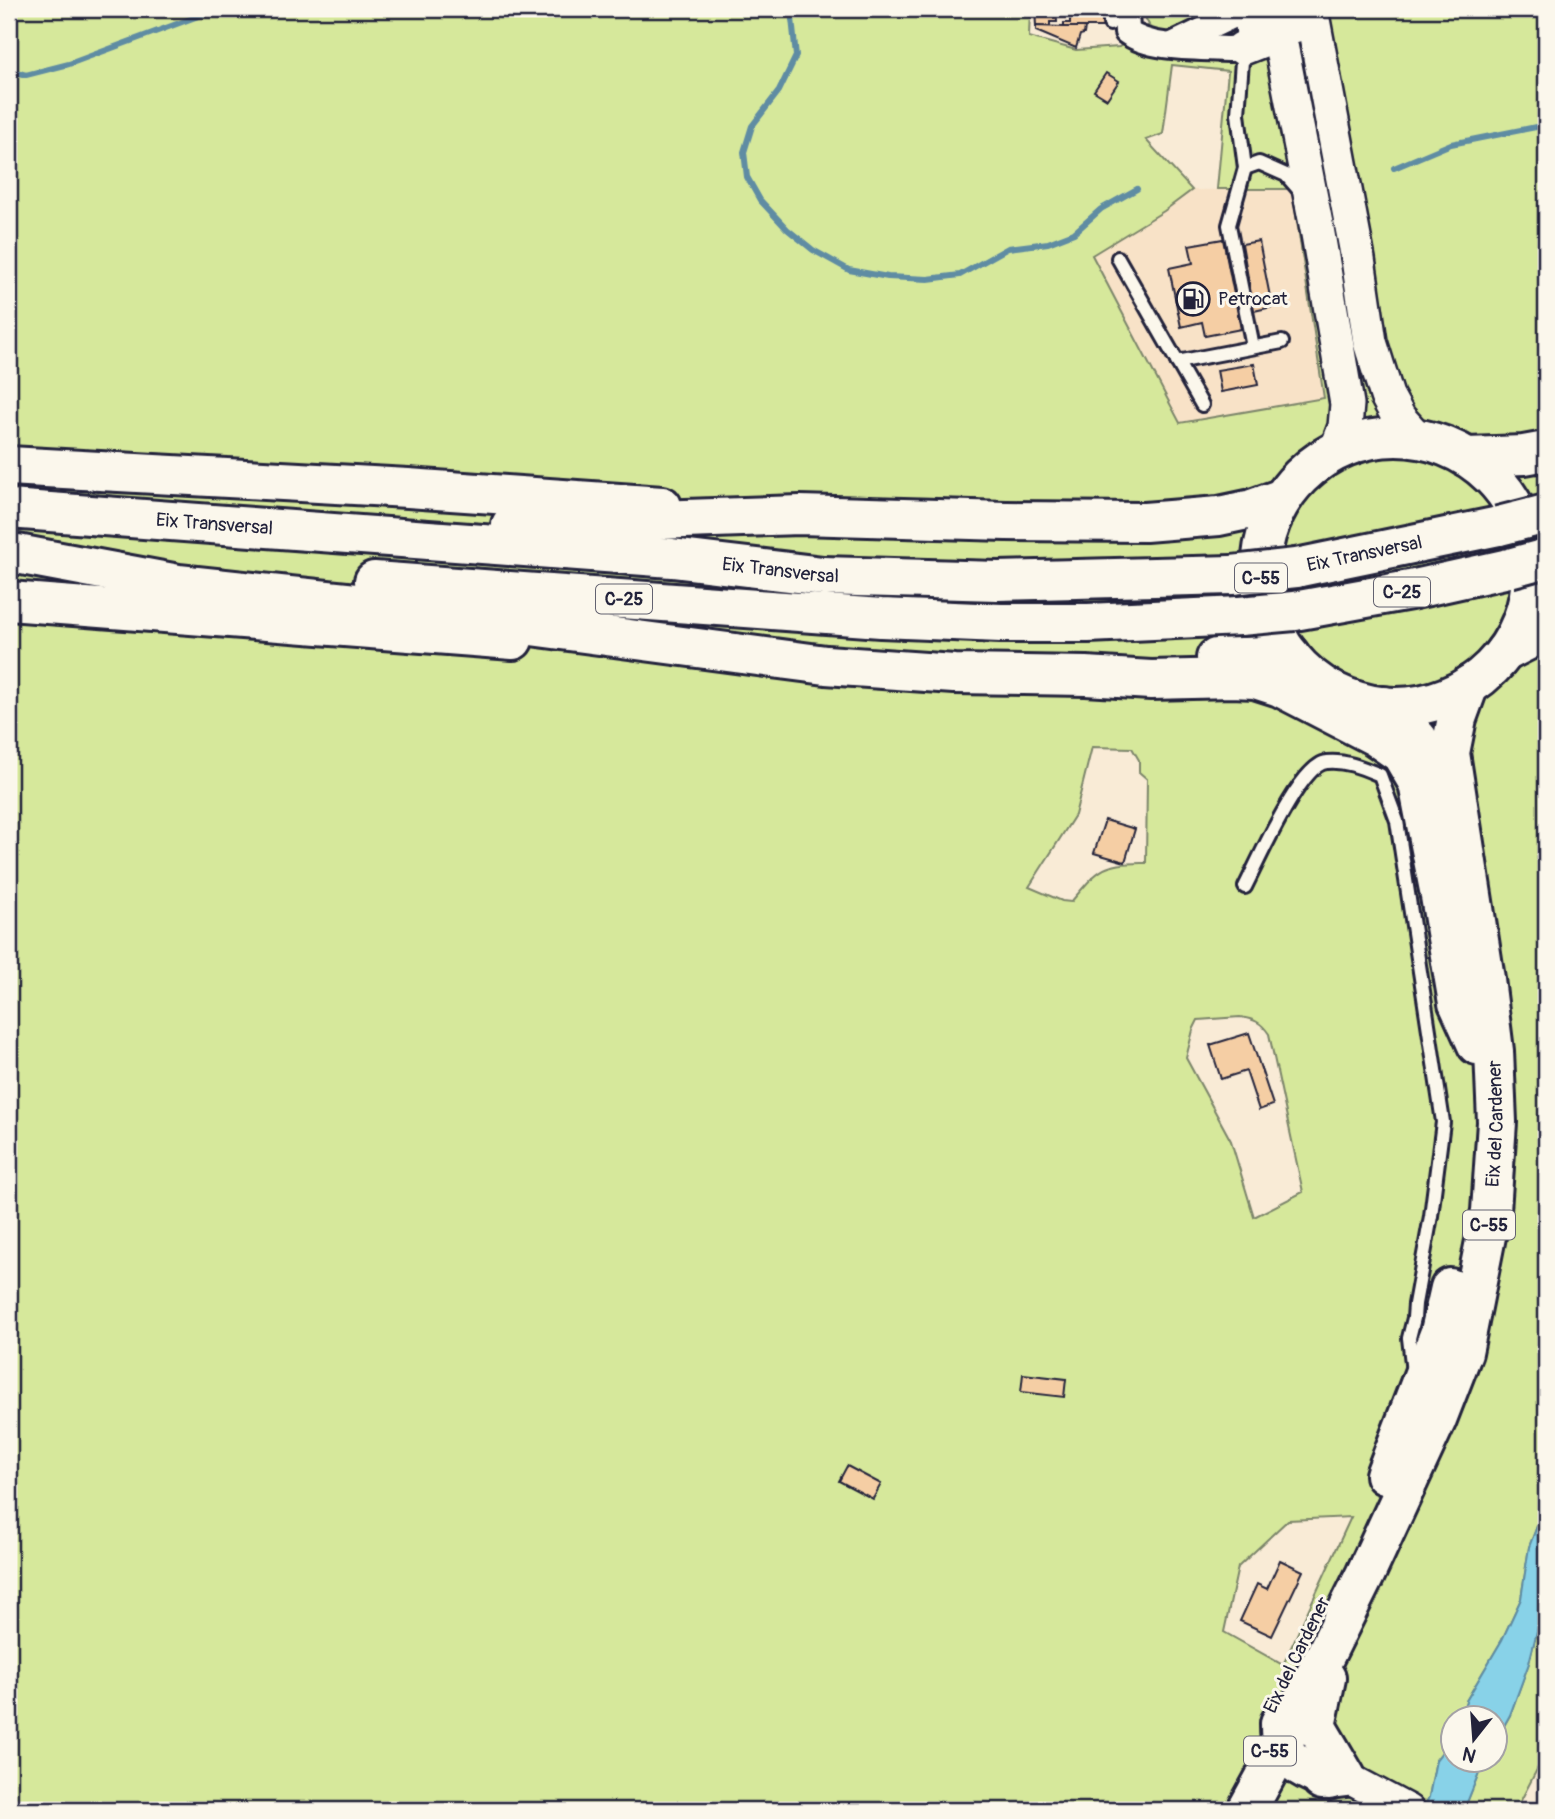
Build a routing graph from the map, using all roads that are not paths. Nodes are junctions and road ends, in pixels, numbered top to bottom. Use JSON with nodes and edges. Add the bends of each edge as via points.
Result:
{"nodes":[{"id":1,"x":1110,"y":9,"type":"edge"},
{"id":2,"x":1311,"y":9,"type":"edge"},
{"id":3,"x":1243,"y":11,"type":"edge"},
{"id":4,"x":1279,"y":13,"type":"edge"},
{"id":5,"x":1118,"y":16,"type":"edge"},
{"id":6,"x":1173,"y":45,"type":"junction"},
{"id":7,"x":1243,"y":48,"type":"junction"},
{"id":8,"x":1339,"y":155,"type":"junction"},
{"id":9,"x":1245,"y":168,"type":"junction"},
{"id":10,"x":1312,"y":207,"type":"junction"},
{"id":11,"x":1118,"y":258,"type":"dead end"},
{"id":12,"x":1282,"y":342,"type":"dead end"},
{"id":13,"x":1253,"y":347,"type":"junction"},
{"id":14,"x":1177,"y":362,"type":"junction"},
{"id":15,"x":1202,"y":405,"type":"dead end"},
{"id":16,"x":1418,"y":439,"type":"junction"},
{"id":17,"x":1336,"y":451,"type":"junction"},
{"id":18,"x":1546,"y":451,"type":"edge"},
{"id":19,"x":1467,"y":457,"type":"junction"},
{"id":20,"x":9,"y":466,"type":"edge"},
{"id":21,"x":1283,"y":498,"type":"junction"},
{"id":22,"x":9,"y":509,"type":"edge"},
{"id":23,"x":1546,"y":514,"type":"edge"},
{"id":24,"x":800,"y":515,"type":"junction"},
{"id":25,"x":308,"y":532,"type":"junction"},
{"id":26,"x":13,"y":554,"type":"edge"},
{"id":27,"x":1546,"y":558,"type":"edge"},
{"id":28,"x":9,"y":601,"type":"edge"},
{"id":29,"x":1546,"y":631,"type":"edge"},
{"id":30,"x":1504,"y":652,"type":"junction"},
{"id":31,"x":1290,"y":655,"type":"junction"},
{"id":32,"x":826,"y":666,"type":"junction"},
{"id":33,"x":1086,"y":676,"type":"junction"},
{"id":34,"x":1469,"y":685,"type":"junction"},
{"id":35,"x":1384,"y":706,"type":"junction"},
{"id":36,"x":1245,"y":887,"type":"dead end"},
{"id":37,"x":1477,"y":1045,"type":"junction"},
{"id":38,"x":1427,"y":1325,"type":"junction"},
{"id":39,"x":1355,"y":1538,"type":"junction"},
{"id":40,"x":1342,"y":1621,"type":"junction"},
{"id":41,"x":1282,"y":1746,"type":"junction"},
{"id":42,"x":1342,"y":1774,"type":"junction"},
{"id":43,"x":1221,"y":1810,"type":"edge"},
{"id":44,"x":1235,"y":1810,"type":"edge"},
{"id":45,"x":1247,"y":1810,"type":"edge"},
{"id":46,"x":1259,"y":1810,"type":"edge"},
{"id":47,"x":1408,"y":1810,"type":"edge"}],
"edges":[{"from":1,"to":5,"type":"lane"},
{"from":2,"to":8,"type":"main road"},
{"from":3,"to":4,"type":"main road"},
{"from":3,"to":6,"type":"street"},
{"from":3,"to":7,"type":"lane"},
{"from":4,"to":7,"type":"main road","via":[[1271,37]]},
{"from":4,"to":8,"type":"main road","via":[[1299,36],[1319,148]]},
{"from":4,"to":10,"type":"main road"},
{"from":5,"to":6,"type":"street","via":[[1136,38]]},
{"from":6,"to":7,"type":"street"},
{"from":7,"to":9,"type":"lane","via":[[1238,114]]},
{"from":8,"to":16,"type":"main road","via":[[1370,342],[1387,396]]},
{"from":9,"to":10,"type":"lane","via":[[1259,163],[1286,175]]},
{"from":9,"to":13,"type":"lane","via":[[1229,225]]},
{"from":10,"to":17,"type":"main road","via":[[1347,404]]},
{"from":11,"to":14,"type":"lane"},
{"from":12,"to":13,"type":"lane"},
{"from":13,"to":14,"type":"lane"},
{"from":14,"to":15,"type":"lane"},
{"from":16,"to":17,"type":"main road","number":"C-55","via":[[1376,438]]},
{"from":16,"to":19,"type":"main road","number":"C-55"},
{"from":17,"to":21,"type":"main road","number":"C-55","via":[[1303,473]]},
{"from":18,"to":19,"type":"main road"},
{"from":19,"to":30,"type":"main road","number":"C-55","via":[[1507,495],[1529,547],[1528,602]]},
{"from":20,"to":24,"type":"main road"},
{"from":21,"to":24,"type":"main road","via":[[1219,516],[1144,522]]},
{"from":21,"to":31,"type":"main road","number":"C-55","via":[[1266,534],[1261,582],[1270,620]]},
{"from":22,"to":25,"type":"main road","name":"Eix Transversal","number":"C-25"},
{"from":23,"to":25,"type":"main road","name":"Eix Transversal","number":"C-25","bridge":true,"via":[[1296,568],[1232,575],[998,581],[823,576],[672,558]]},
{"from":24,"to":25,"type":"main road"},
{"from":26,"to":27,"type":"main road","name":"Eix Transversal","number":"C-25","bridge":true,"via":[[1001,624],[1294,611]]},
{"from":26,"to":32,"type":"main road","via":[[177,584],[365,604]]},
{"from":28,"to":32,"type":"main road"},
{"from":29,"to":30,"type":"main road"},
{"from":30,"to":34,"type":"main road","number":"C-55"},
{"from":31,"to":33,"type":"main road","via":[[1139,662]]},
{"from":31,"to":35,"type":"main road","number":"C-55","via":[[1328,687],[1355,700]]},
{"from":32,"to":33,"type":"main road"},
{"from":33,"to":37,"type":"main road","via":[[1255,679],[1280,687],[1401,754],[1418,783],[1458,1003]]},
{"from":34,"to":35,"type":"main road","number":"C-55","via":[[1428,702]]},
{"from":34,"to":40,"type":"main road","name":"Eix del Cardener","number":"C-55","via":[[1450,753],[1494,1051],[1497,1122],[1491,1211],[1462,1352],[1437,1419]]},
{"from":35,"to":37,"type":"main road","name":"Eix del Cardener","number":"C-55","via":[[1418,739],[1426,764],[1458,907]]},
{"from":36,"to":38,"type":"lane","via":[[1308,772],[1325,761],[1356,765],[1380,775],[1397,821],[1443,1122]]},
{"from":37,"to":38,"type":"main road","name":"Eix del Cardener","number":"C-55","via":[[1473,1183]]},
{"from":38,"to":39,"type":"main road","name":"Eix del Cardener","number":"C-55","via":[[1417,1394]]},
{"from":39,"to":41,"type":"main road","name":"Eix del Cardener","number":"C-55","via":[[1339,1600],[1280,1723]]},
{"from":39,"to":43,"type":"main road","name":"Eix del Cardener","number":"C-55"},
{"from":40,"to":41,"type":"main road","name":"Eix del Cardener","number":"C-55"},
{"from":40,"to":42,"type":"main road","name":"Eix del Cardener","number":"C-55","via":[[1316,1726]]},
{"from":41,"to":42,"type":"main road","number":"C-55","via":[[1309,1771]]},
{"from":41,"to":44,"type":"main road","name":"Eix del Cardener","number":"C-55","via":[[1264,1754]]},
{"from":41,"to":45,"type":"main road","name":"Eix del Cardener","number":"C-55"},
{"from":42,"to":46,"type":"main road","number":"C-55","via":[[1301,1779],[1270,1794]]},
{"from":42,"to":47,"type":"street"}]}
